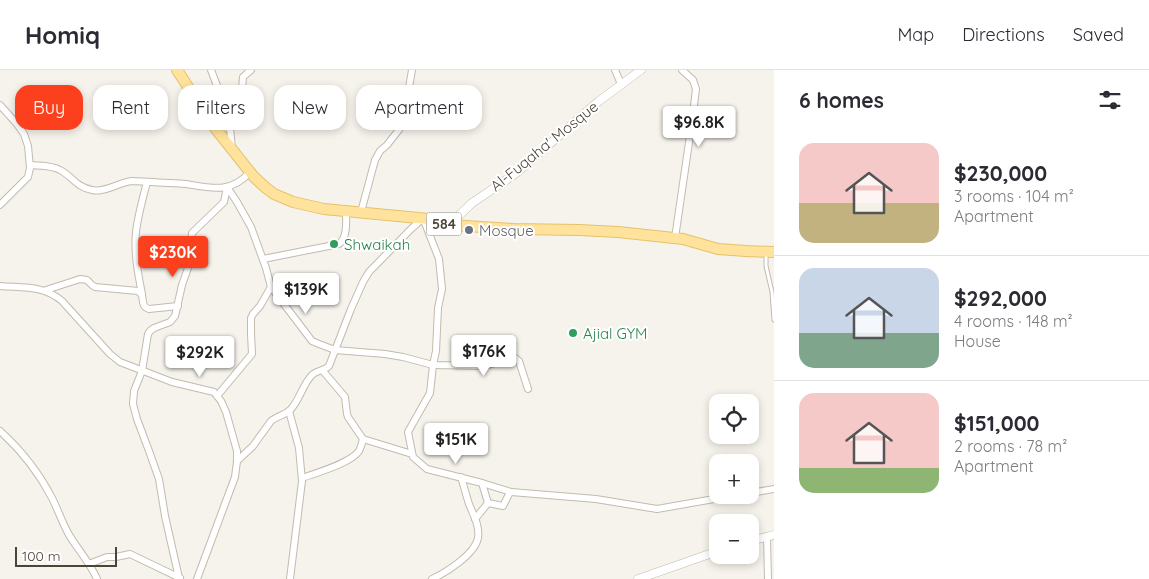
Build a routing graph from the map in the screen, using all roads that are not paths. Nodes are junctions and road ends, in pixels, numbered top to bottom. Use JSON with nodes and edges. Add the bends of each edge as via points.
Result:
{"nodes":[{"id":1,"x":177,"y":70,"type":"edge"},
{"id":2,"x":211,"y":70,"type":"edge"},
{"id":3,"x":251,"y":70,"type":"edge"},
{"id":4,"x":412,"y":70,"type":"edge"},
{"id":5,"x":615,"y":70,"type":"edge"},
{"id":6,"x":640,"y":70,"type":"edge"},
{"id":7,"x":682,"y":70,"type":"edge"},
{"id":8,"x":621,"y":84,"type":"junction"},
{"id":9,"x":217,"y":85,"type":"edge"},
{"id":10,"x":242,"y":85,"type":"edge"},
{"id":11,"x":0,"y":106,"type":"edge"},
{"id":12,"x":230,"y":130,"type":"edge"},
{"id":13,"x":232,"y":150,"type":"junction"},
{"id":14,"x":30,"y":165,"type":"junction"},
{"id":15,"x":250,"y":172,"type":"junction"},
{"id":16,"x":147,"y":182,"type":"junction"},
{"id":17,"x":227,"y":187,"type":"junction"},
{"id":18,"x":0,"y":205,"type":"edge"},
{"id":19,"x":346,"y":211,"type":"junction"},
{"id":20,"x":361,"y":212,"type":"junction"},
{"id":21,"x":423,"y":218,"type":"junction"},
{"id":22,"x":449,"y":225,"type":"junction"},
{"id":23,"x":675,"y":238,"type":"junction"},
{"id":24,"x":770,"y":252,"type":"edge"},
{"id":25,"x":263,"y":259,"type":"junction"},
{"id":26,"x":0,"y":286,"type":"edge"},
{"id":27,"x":271,"y":287,"type":"junction"},
{"id":28,"x":46,"y":290,"type":"junction"},
{"id":29,"x":142,"y":295,"type":"junction"},
{"id":30,"x":178,"y":306,"type":"junction"},
{"id":31,"x":774,"y":320,"type":"edge"},
{"id":32,"x":335,"y":350,"type":"junction"},
{"id":33,"x":433,"y":365,"type":"junction"},
{"id":34,"x":323,"y":370,"type":"junction"},
{"id":35,"x":142,"y":371,"type":"junction"},
{"id":36,"x":528,"y":389,"type":"dead end"},
{"id":37,"x":217,"y":396,"type":"junction"},
{"id":38,"x":289,"y":411,"type":"junction"},
{"id":39,"x":0,"y":431,"type":"edge"},
{"id":40,"x":363,"y":440,"type":"junction"},
{"id":41,"x":412,"y":454,"type":"junction"},
{"id":42,"x":237,"y":461,"type":"junction"},
{"id":43,"x":460,"y":477,"type":"junction"},
{"id":44,"x":302,"y":478,"type":"junction"},
{"id":45,"x":482,"y":483,"type":"junction"},
{"id":46,"x":774,"y":489,"type":"edge"},
{"id":47,"x":511,"y":492,"type":"junction"},
{"id":48,"x":759,"y":492,"type":"edge"},
{"id":49,"x":709,"y":500,"type":"edge"},
{"id":50,"x":488,"y":503,"type":"junction"},
{"id":51,"x":475,"y":519,"type":"junction"},
{"id":52,"x":771,"y":536,"type":"edge"},
{"id":53,"x":709,"y":555,"type":"edge"},
{"id":54,"x":89,"y":564,"type":"junction"},
{"id":55,"x":180,"y":578,"type":"edge"},
{"id":56,"x":97,"y":579,"type":"edge"},
{"id":57,"x":197,"y":579,"type":"edge"},
{"id":58,"x":290,"y":579,"type":"edge"},
{"id":59,"x":432,"y":579,"type":"edge"},
{"id":60,"x":638,"y":579,"type":"edge"},
{"id":61,"x":768,"y":579,"type":"edge"}],
"edges":[{"from":1,"to":13,"type":"main road","number":"584"},
{"from":2,"to":9,"type":"street"},
{"from":3,"to":10,"type":"street","via":[[243,77]]},
{"from":4,"to":20,"type":"street","via":[[401,126],[375,160]]},
{"from":5,"to":8,"type":"street"},
{"from":6,"to":8,"type":"street","name":"Al-Fuqaha' Mosque"},
{"from":7,"to":23,"type":"street","via":[[696,89]]},
{"from":8,"to":22,"type":"street","name":"Al-Fuqaha' Mosque"},
{"from":11,"to":14,"type":"street","via":[[24,134]]},
{"from":12,"to":13,"type":"street"},
{"from":13,"to":15,"type":"main road","number":"584"},
{"from":14,"to":16,"type":"street","via":[[58,169],[79,186],[94,191],[131,181]]},
{"from":14,"to":18,"type":"street","via":[[28,177]]},
{"from":15,"to":17,"type":"street"},
{"from":15,"to":19,"type":"main road","number":"584","via":[[282,198]]},
{"from":16,"to":17,"type":"street"},
{"from":16,"to":29,"type":"street","via":[[136,241]]},
{"from":17,"to":25,"type":"street","via":[[244,214]]},
{"from":17,"to":30,"type":"street","via":[[224,202],[192,233],[188,268]]},
{"from":19,"to":20,"type":"main road","number":"584"},
{"from":19,"to":25,"type":"street","via":[[345,236],[339,244]]},
{"from":20,"to":21,"type":"main road","number":"584"},
{"from":21,"to":22,"type":"main road","number":"584"},
{"from":21,"to":32,"type":"street","via":[[368,272]]},
{"from":21,"to":33,"type":"street","via":[[439,259],[442,289]]},
{"from":22,"to":23,"type":"main road","number":"584"},
{"from":23,"to":24,"type":"main road","number":"584","via":[[718,249]]},
{"from":24,"to":31,"type":"lane","via":[[766,266]]},
{"from":25,"to":27,"type":"street"},
{"from":26,"to":28,"type":"street"},
{"from":27,"to":32,"type":"street","via":[[312,340]]},
{"from":27,"to":37,"type":"street","via":[[251,318],[252,354]]},
{"from":28,"to":29,"type":"street","via":[[84,279],[95,287],[138,291]]},
{"from":28,"to":35,"type":"street","via":[[62,301],[110,354]]},
{"from":29,"to":30,"type":"street","via":[[145,308]]},
{"from":30,"to":35,"type":"street","via":[[170,322],[148,334]]},
{"from":32,"to":33,"type":"street","via":[[385,354]]},
{"from":32,"to":34,"type":"street","via":[[331,362]]},
{"from":33,"to":36,"type":"street","via":[[485,366],[514,357],[519,361]]},
{"from":33,"to":41,"type":"street","via":[[430,393],[408,432]]},
{"from":34,"to":38,"type":"street","via":[[310,378]]},
{"from":34,"to":40,"type":"street","via":[[346,397],[348,417]]},
{"from":35,"to":37,"type":"street","via":[[214,392]]},
{"from":35,"to":55,"type":"street","via":[[133,404],[159,479]]},
{"from":37,"to":42,"type":"street","via":[[226,412]]},
{"from":38,"to":42,"type":"street","via":[[271,421]]},
{"from":38,"to":44,"type":"street","via":[[299,448]]},
{"from":39,"to":54,"type":"street","via":[[22,452],[38,474],[68,534]]},
{"from":40,"to":41,"type":"street"},
{"from":40,"to":44,"type":"street","via":[[351,458]]},
{"from":41,"to":43,"type":"street","via":[[427,469]]},
{"from":42,"to":57,"type":"street","via":[[235,477]]},
{"from":43,"to":45,"type":"street"},
{"from":43,"to":51,"type":"street"},
{"from":44,"to":58,"type":"street"},
{"from":45,"to":47,"type":"street"},
{"from":45,"to":50,"type":"street"},
{"from":46,"to":48,"type":"street"},
{"from":47,"to":49,"type":"street","via":[[596,499],[657,510]]},
{"from":47,"to":50,"type":"street","via":[[503,506]]},
{"from":50,"to":51,"type":"street"},
{"from":51,"to":59,"type":"street","via":[[478,537],[472,549],[449,570]]},
{"from":52,"to":61,"type":"street"},
{"from":53,"to":60,"type":"street"},
{"from":54,"to":55,"type":"street","via":[[107,557],[130,554]]},
{"from":54,"to":56,"type":"street"}]}
